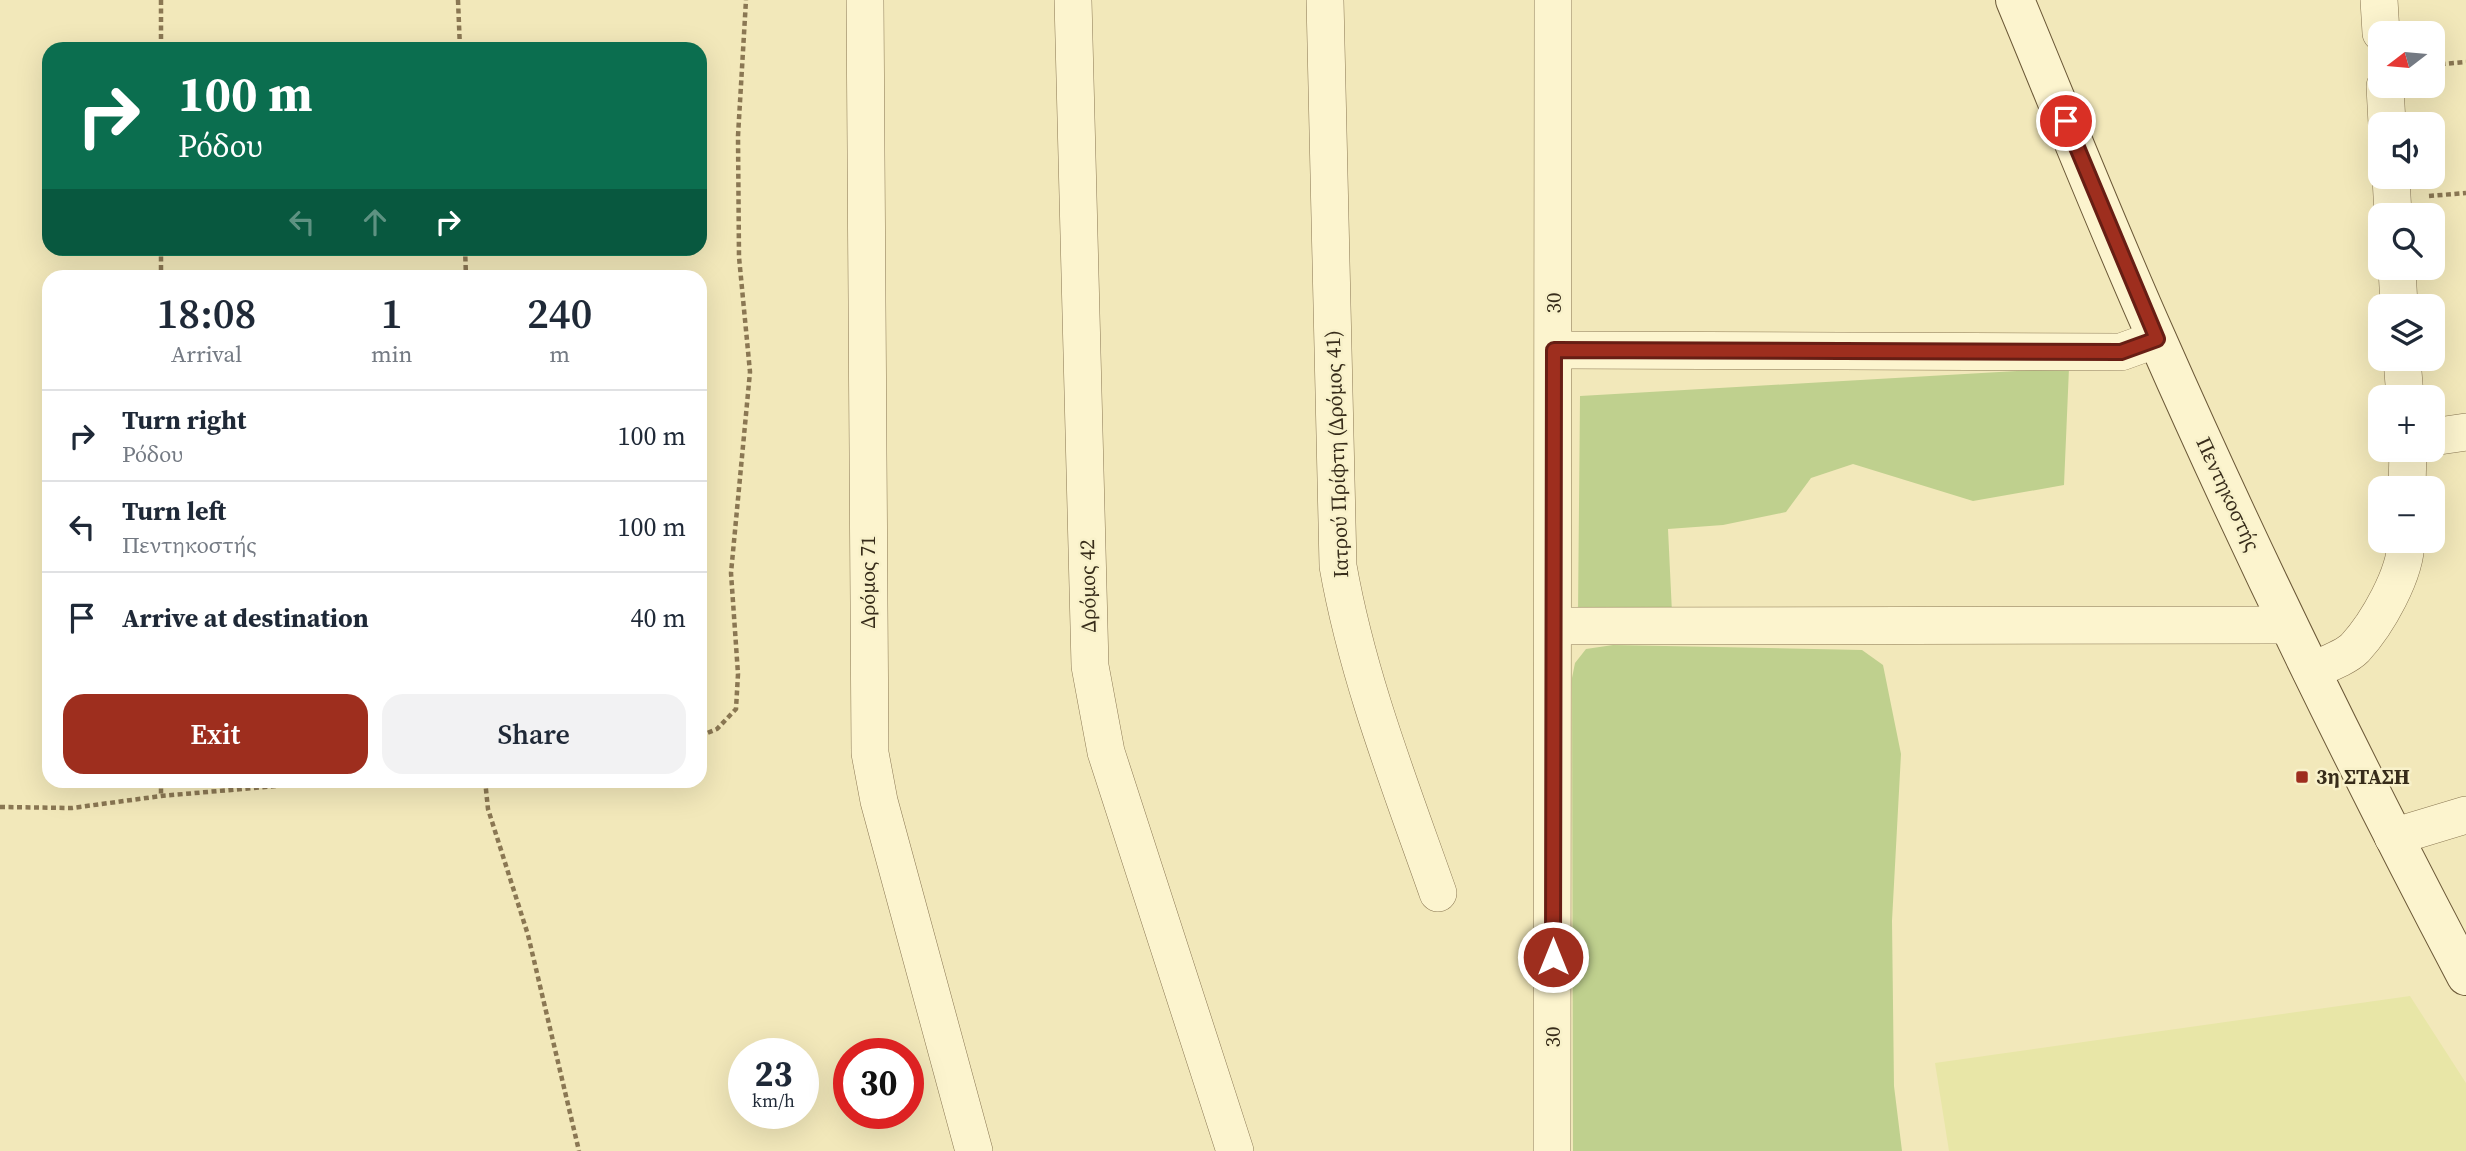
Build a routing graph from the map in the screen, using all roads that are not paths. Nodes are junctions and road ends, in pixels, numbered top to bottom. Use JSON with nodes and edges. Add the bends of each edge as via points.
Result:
{"nodes":[{"id":1,"x":865,"y":0,"type":"edge"},
{"id":2,"x":1073,"y":0,"type":"edge"},
{"id":3,"x":1325,"y":0,"type":"edge"},
{"id":4,"x":1553,"y":0,"type":"edge"},
{"id":5,"x":2015,"y":0,"type":"edge"},
{"id":6,"x":2379,"y":0,"type":"edge"},
{"id":7,"x":2380,"y":21,"type":"edge"},
{"id":8,"x":2157,"y":339,"type":"junction"},
{"id":9,"x":1554,"y":350,"type":"junction"},
{"id":10,"x":2466,"y":432,"type":"edge"},
{"id":11,"x":2445,"y":435,"type":"edge"},
{"id":12,"x":2406,"y":553,"type":"edge"},
{"id":13,"x":2290,"y":625,"type":"junction"},
{"id":14,"x":1555,"y":626,"type":"junction"},
{"id":15,"x":2311,"y":671,"type":"junction"},
{"id":16,"x":2466,"y":815,"type":"edge"},
{"id":17,"x":2393,"y":837,"type":"junction"},
{"id":18,"x":1438,"y":893,"type":"dead end"},
{"id":19,"x":2466,"y":976,"type":"edge"},
{"id":20,"x":974,"y":1151,"type":"edge"},
{"id":21,"x":1235,"y":1151,"type":"edge"},
{"id":22,"x":1552,"y":1151,"type":"edge"}],
"edges":[{"from":1,"to":20,"type":"street","name":"Δρόμος 71","via":[[870,753]]},
{"from":2,"to":21,"type":"street","name":"Δρόμος 42","via":[[1090,666],[1106,752]]},
{"from":3,"to":18,"type":"street","name":"Ιατρού Πρίφτη (Δρόμος 41)","via":[[1338,566],[1365,685]]},
{"from":4,"to":9,"type":"street","name":"30"},
{"from":5,"to":8,"type":"street","name":"Πεντηκοστής"},
{"from":6,"to":7,"type":"street"},
{"from":8,"to":9,"type":"street","via":[[2121,352]]},
{"from":8,"to":13,"type":"street","name":"Πεντηκοστής"},
{"from":9,"to":14,"type":"street","name":"30"},
{"from":10,"to":11,"type":"street"},
{"from":12,"to":15,"type":"street","via":[[2385,606],[2353,650]]},
{"from":13,"to":14,"type":"street"},
{"from":13,"to":15,"type":"street","name":"Πεντηκοστής"},
{"from":14,"to":22,"type":"street","name":"30"},
{"from":15,"to":17,"type":"street","name":"Πεντηκοστής"},
{"from":16,"to":17,"type":"street"},
{"from":17,"to":19,"type":"street","name":"Πεντηκοστής"}]}
